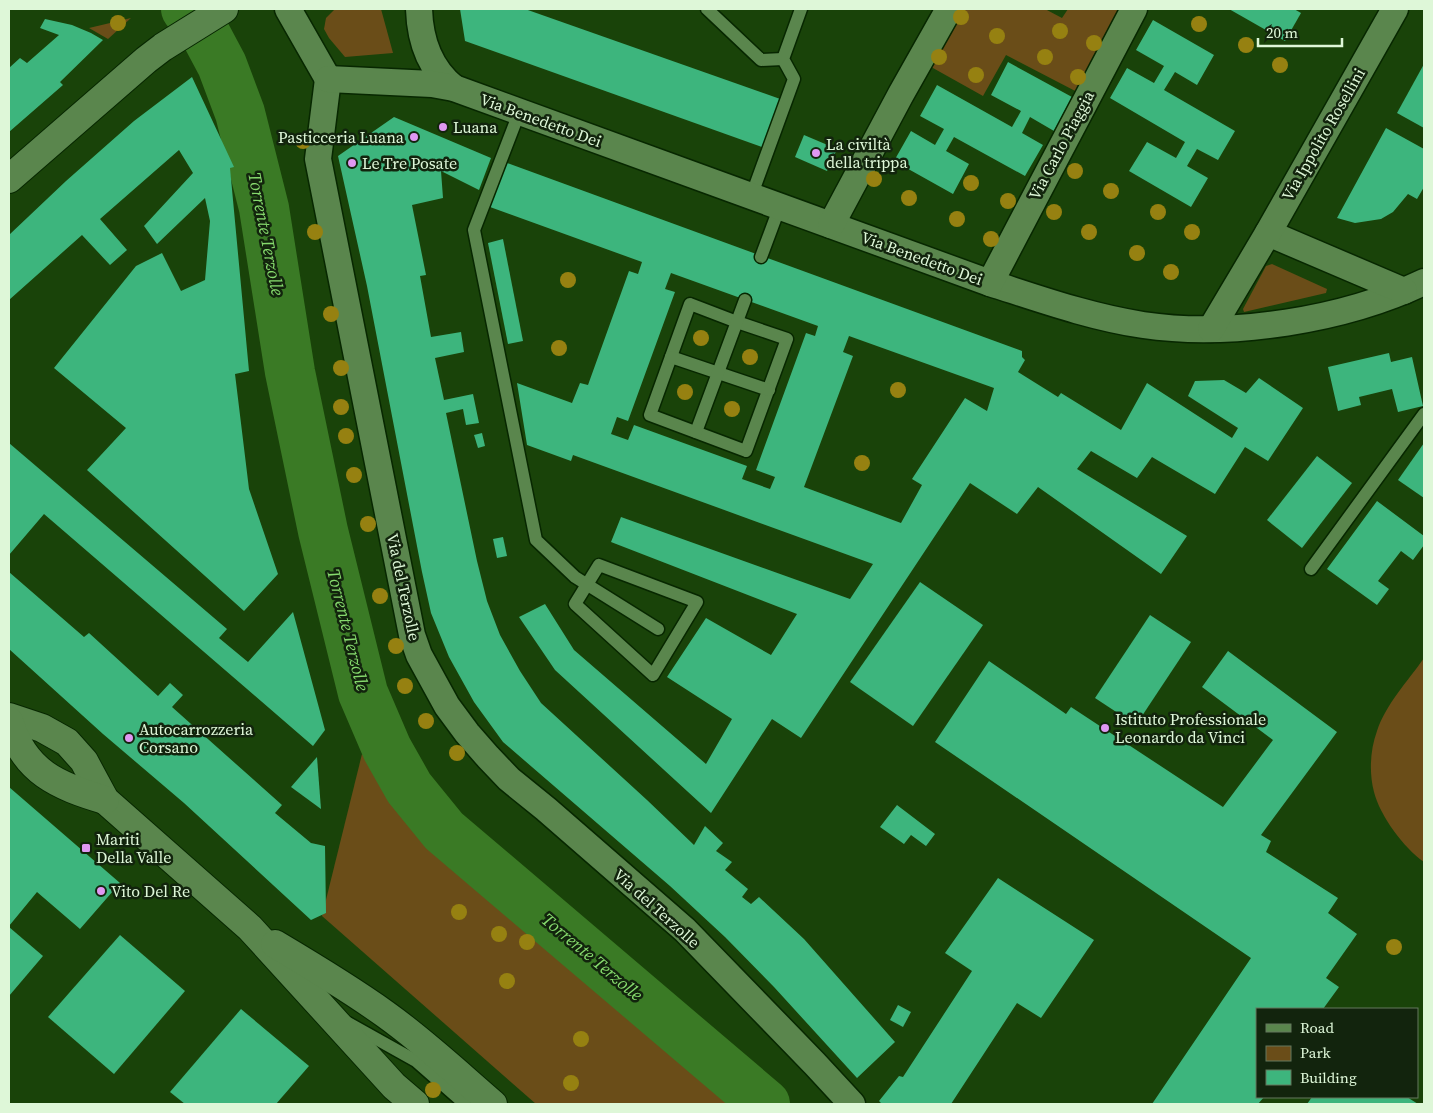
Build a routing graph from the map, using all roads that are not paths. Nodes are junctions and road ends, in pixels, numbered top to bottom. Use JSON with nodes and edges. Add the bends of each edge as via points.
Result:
{"nodes":[{"id":1,"x":224,"y":9,"type":"edge"},
{"id":2,"x":288,"y":9,"type":"edge"},
{"id":3,"x":419,"y":9,"type":"edge"},
{"id":4,"x":707,"y":9,"type":"edge"},
{"id":5,"x":800,"y":9,"type":"edge"},
{"id":6,"x":949,"y":9,"type":"edge"},
{"id":7,"x":1134,"y":9,"type":"edge"},
{"id":8,"x":1395,"y":9,"type":"edge"},
{"id":9,"x":783,"y":59,"type":"junction"},
{"id":10,"x":328,"y":79,"type":"junction"},
{"id":11,"x":443,"y":86,"type":"junction"},
{"id":12,"x":519,"y":113,"type":"junction"},
{"id":13,"x":9,"y":179,"type":"edge"},
{"id":14,"x":751,"y":197,"type":"junction"},
{"id":15,"x":780,"y":206,"type":"junction"},
{"id":16,"x":831,"y":225,"type":"junction"},
{"id":17,"x":1268,"y":233,"type":"junction"},
{"id":18,"x":760,"y":257,"type":"dead end"},
{"id":19,"x":990,"y":283,"type":"junction"},
{"id":20,"x":1414,"y":286,"type":"edge"},
{"id":21,"x":745,"y":300,"type":"dead end"},
{"id":22,"x":737,"y":322,"type":"junction"},
{"id":23,"x":1211,"y":329,"type":"junction"},
{"id":24,"x":671,"y":357,"type":"junction"},
{"id":25,"x":718,"y":373,"type":"junction"},
{"id":26,"x":769,"y":390,"type":"junction"},
{"id":27,"x":1424,"y":414,"type":"edge"},
{"id":28,"x":696,"y":432,"type":"junction"},
{"id":29,"x":1311,"y":569,"type":"dead end"},
{"id":30,"x":586,"y":584,"type":"junction"},
{"id":31,"x":658,"y":629,"type":"dead end"},
{"id":32,"x":9,"y":719,"type":"edge"},
{"id":33,"x":104,"y":800,"type":"junction"},
{"id":34,"x":250,"y":928,"type":"junction"},
{"id":35,"x":322,"y":1008,"type":"junction"},
{"id":36,"x":415,"y":1104,"type":"edge"},
{"id":37,"x":465,"y":1104,"type":"edge"},
{"id":38,"x":493,"y":1104,"type":"edge"},
{"id":39,"x":852,"y":1104,"type":"edge"}],
"edges":[{"from":1,"to":13,"type":"main road","via":[[163,47],[126,76]]},
{"from":2,"to":10,"type":"street"},
{"from":3,"to":11,"type":"street","via":[[428,55]]},
{"from":4,"to":9,"type":"lane","via":[[762,60]]},
{"from":5,"to":9,"type":"lane"},
{"from":6,"to":16,"type":"street"},
{"from":7,"to":19,"type":"street","name":"Via Carlo Piaggia"},
{"from":8,"to":17,"type":"street","name":"Via Ippolito Rosellini"},
{"from":9,"to":14,"type":"lane","via":[[794,79]]},
{"from":10,"to":11,"type":"street"},
{"from":10,"to":39,"type":"street","name":"Via del Terzolle","via":[[318,159],[410,625],[419,655],[466,733],[509,779],[685,930]]},
{"from":11,"to":12,"type":"street","name":"Via Benedetto Dei"},
{"from":12,"to":14,"type":"street","name":"Via Benedetto Dei"},
{"from":12,"to":30,"type":"lane","via":[[474,230],[536,540]]},
{"from":14,"to":15,"type":"street","name":"Via Benedetto Dei"},
{"from":15,"to":16,"type":"street","name":"Via Benedetto Dei"},
{"from":15,"to":18,"type":"lane"},
{"from":16,"to":19,"type":"street","name":"Via Benedetto Dei"},
{"from":17,"to":20,"type":"street"},
{"from":17,"to":23,"type":"street","name":"Via Ippolito Rosellini"},
{"from":19,"to":23,"type":"street","name":"Via Benedetto Dei","via":[[1121,322]]},
{"from":20,"to":23,"type":"street","name":"Via Benedetto Dei","via":[[1362,306],[1318,317]]},
{"from":21,"to":22,"type":"lane"},
{"from":22,"to":24,"type":"lane","via":[[690,304]]},
{"from":22,"to":25,"type":"lane"},
{"from":22,"to":26,"type":"lane","via":[[787,339]]},
{"from":24,"to":25,"type":"lane"},
{"from":24,"to":28,"type":"lane","via":[[650,415]]},
{"from":25,"to":26,"type":"lane"},
{"from":25,"to":28,"type":"lane"},
{"from":26,"to":28,"type":"lane","via":[[746,451]]},
{"from":27,"to":29,"type":"lane"},
{"from":30,"to":30,"type":"lane","via":[[575,604],[653,675],[697,602],[599,565]]},
{"from":30,"to":31,"type":"lane"},
{"from":32,"to":33,"type":"main road","via":[[42,728],[67,742],[84,761]]},
{"from":32,"to":33,"type":"main road","via":[[17,742],[41,772],[62,786]]},
{"from":33,"to":34,"type":"main road"},
{"from":34,"to":35,"type":"main road"},
{"from":34,"to":38,"type":"main road","via":[[385,1014]]},
{"from":35,"to":36,"type":"main road","via":[[394,1086]]},
{"from":35,"to":37,"type":"lane","via":[[416,1061]]}]}
